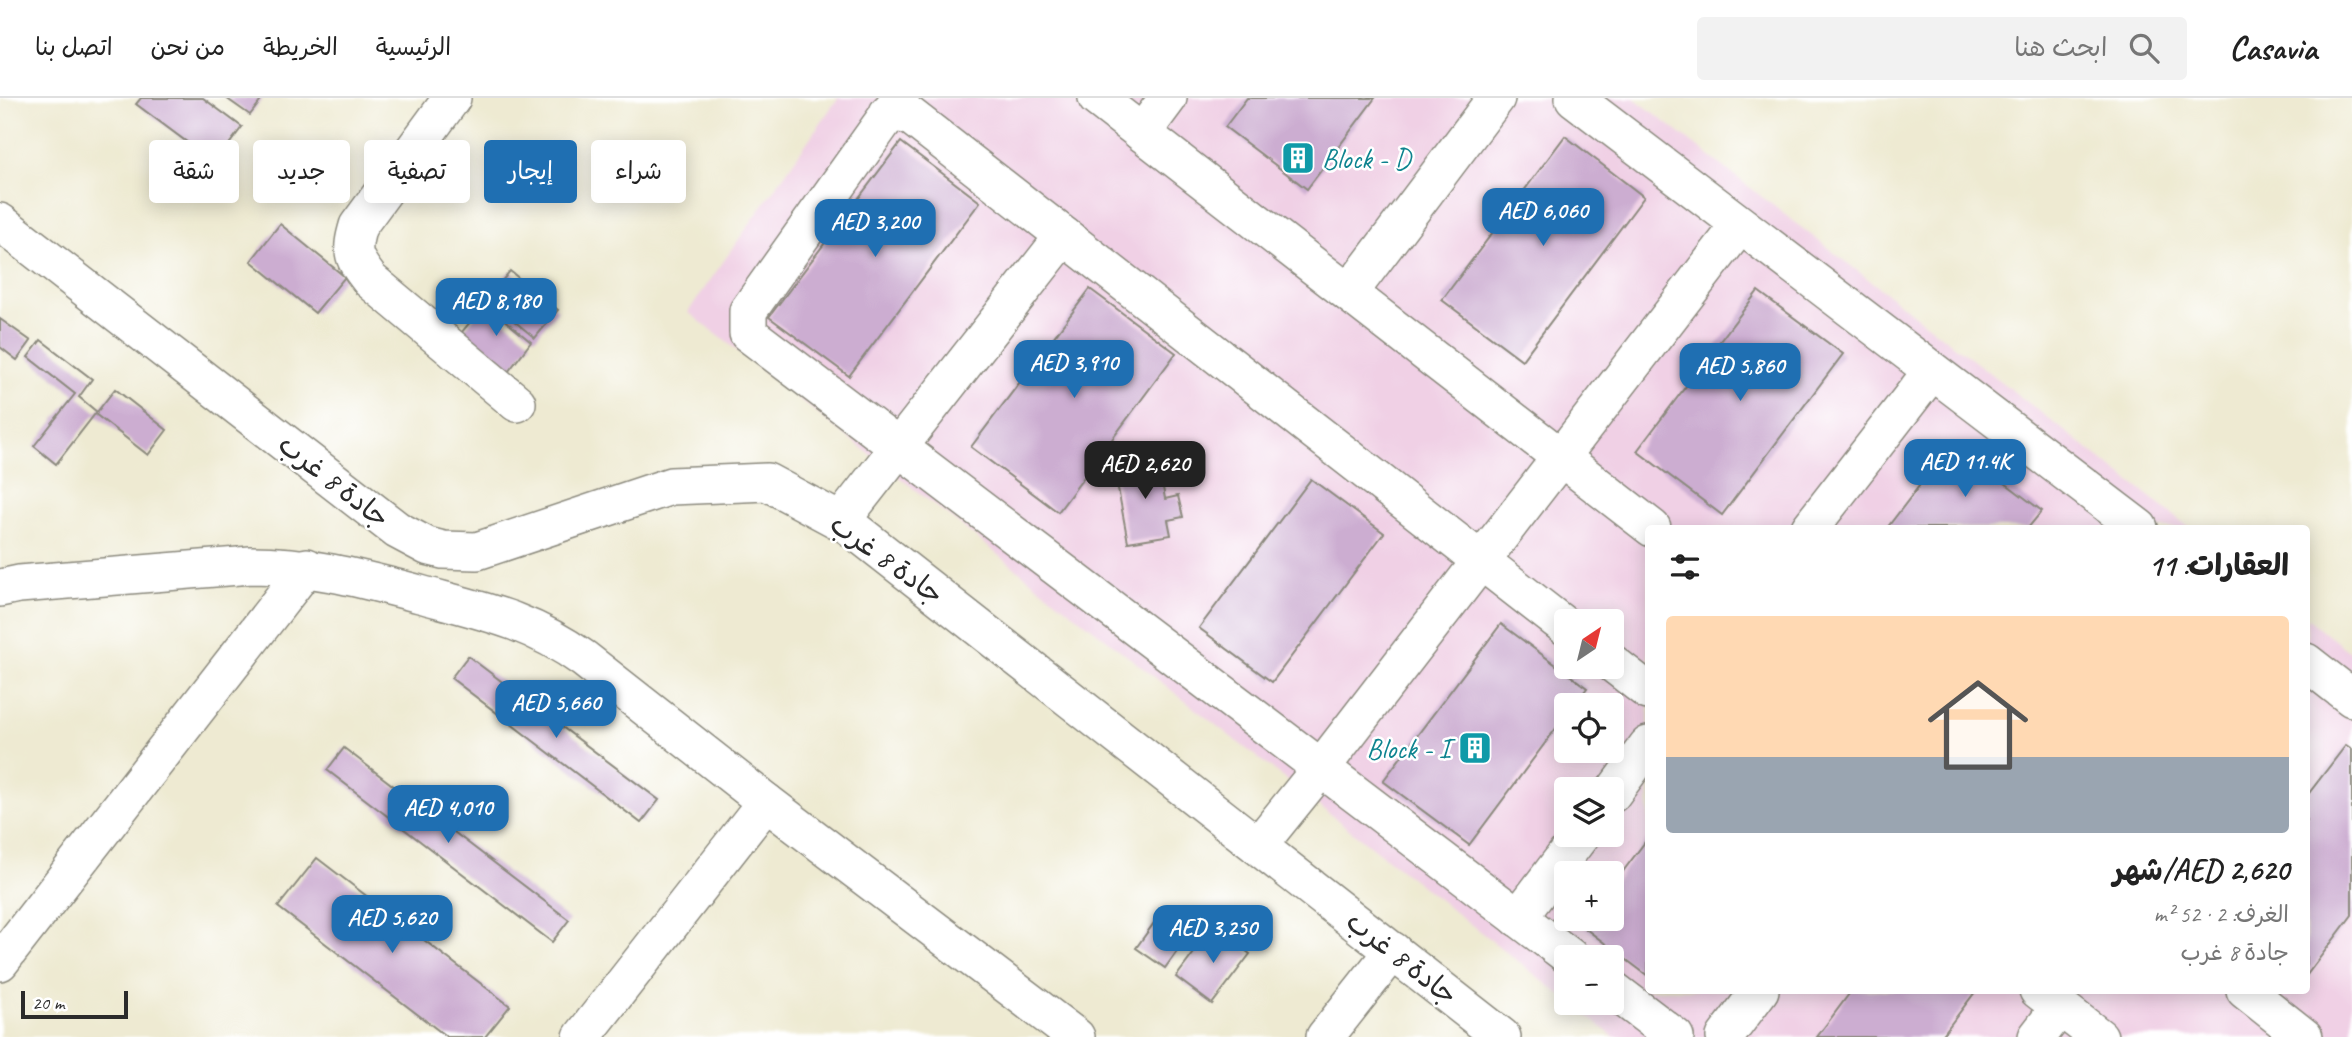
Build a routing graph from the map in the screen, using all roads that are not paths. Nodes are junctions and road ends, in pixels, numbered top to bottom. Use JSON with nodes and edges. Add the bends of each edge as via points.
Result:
{"nodes":[{"id":1,"x":452,"y":98,"type":"edge"},
{"id":2,"x":1097,"y":98,"type":"edge"},
{"id":3,"x":1168,"y":98,"type":"edge"},
{"id":4,"x":1496,"y":98,"type":"edge"},
{"id":5,"x":1574,"y":98,"type":"edge"},
{"id":6,"x":894,"y":106,"type":"edge"},
{"id":7,"x":1142,"y":133,"type":"junction"},
{"id":8,"x":0,"y":222,"type":"edge"},
{"id":9,"x":1740,"y":225,"type":"junction"},
{"id":10,"x":1064,"y":236,"type":"junction"},
{"id":11,"x":1349,"y":293,"type":"junction"},
{"id":12,"x":1932,"y":371,"type":"junction"},
{"id":13,"x":517,"y":403,"type":"dead end"},
{"id":14,"x":900,"y":447,"type":"junction"},
{"id":15,"x":1561,"y":458,"type":"junction"},
{"id":16,"x":841,"y":521,"type":"junction"},
{"id":17,"x":2124,"y":524,"type":"edge"},
{"id":18,"x":1648,"y":525,"type":"edge"},
{"id":19,"x":1812,"y":525,"type":"edge"},
{"id":20,"x":1481,"y":561,"type":"junction"},
{"id":21,"x":307,"y":567,"type":"junction"},
{"id":22,"x":0,"y":589,"type":"edge"},
{"id":23,"x":1554,"y":618,"type":"edge"},
{"id":24,"x":1624,"y":672,"type":"edge"},
{"id":25,"x":2310,"y":673,"type":"edge"},
{"id":26,"x":1645,"y":689,"type":"edge"},
{"id":27,"x":2352,"y":698,"type":"edge"},
{"id":28,"x":1645,"y":749,"type":"edge"},
{"id":29,"x":1321,"y":768,"type":"junction"},
{"id":30,"x":1624,"y":778,"type":"edge"},
{"id":31,"x":766,"y":802,"type":"junction"},
{"id":32,"x":1258,"y":846,"type":"junction"},
{"id":33,"x":1572,"y":847,"type":"edge"},
{"id":34,"x":1518,"y":918,"type":"junction"},
{"id":35,"x":1554,"y":945,"type":"edge"},
{"id":36,"x":1392,"y":951,"type":"junction"},
{"id":37,"x":0,"y":962,"type":"edge"},
{"id":38,"x":1757,"y":994,"type":"edge"},
{"id":39,"x":2250,"y":994,"type":"edge"},
{"id":40,"x":1624,"y":998,"type":"edge"},
{"id":41,"x":2049,"y":999,"type":"edge"},
{"id":42,"x":582,"y":1037,"type":"edge"},
{"id":43,"x":1076,"y":1037,"type":"edge"},
{"id":44,"x":1325,"y":1037,"type":"edge"},
{"id":45,"x":1502,"y":1037,"type":"edge"},
{"id":46,"x":1675,"y":1037,"type":"edge"},
{"id":47,"x":1725,"y":1037,"type":"edge"},
{"id":48,"x":2038,"y":1037,"type":"edge"},
{"id":49,"x":2099,"y":1037,"type":"edge"},
{"id":50,"x":2304,"y":1037,"type":"edge"}],
"edges":[{"from":1,"to":13,"type":"street","via":[[358,226],[352,247],[356,262],[370,280]]},
{"from":2,"to":7,"type":"street"},
{"from":3,"to":7,"type":"street"},
{"from":4,"to":11,"type":"street"},
{"from":5,"to":9,"type":"street"},
{"from":6,"to":10,"type":"street"},
{"from":6,"to":14,"type":"street","via":[[748,311],[748,333]]},
{"from":7,"to":11,"type":"street"},
{"from":8,"to":16,"type":"street","name":"جادة 8 غرب","via":[[397,530],[427,546],[477,551],[671,486],[766,482]]},
{"from":9,"to":12,"type":"street"},
{"from":9,"to":15,"type":"street"},
{"from":10,"to":14,"type":"street"},
{"from":10,"to":20,"type":"street"},
{"from":11,"to":15,"type":"street"},
{"from":12,"to":17,"type":"street"},
{"from":12,"to":19,"type":"street"},
{"from":14,"to":16,"type":"street"},
{"from":14,"to":29,"type":"street"},
{"from":15,"to":18,"type":"street"},
{"from":15,"to":20,"type":"street"},
{"from":16,"to":32,"type":"street","name":"جادة 8 غرب"},
{"from":20,"to":23,"type":"street"},
{"from":20,"to":29,"type":"street"},
{"from":21,"to":22,"type":"street","via":[[251,565]]},
{"from":21,"to":31,"type":"street","via":[[491,613],[540,631],[584,659]]},
{"from":21,"to":37,"type":"street"},
{"from":24,"to":26,"type":"street"},
{"from":25,"to":27,"type":"street"},
{"from":28,"to":30,"type":"street"},
{"from":29,"to":32,"type":"street"},
{"from":29,"to":34,"type":"street"},
{"from":31,"to":42,"type":"street"},
{"from":31,"to":43,"type":"street"},
{"from":32,"to":36,"type":"street","name":"جادة 8 غرب"},
{"from":33,"to":34,"type":"street"},
{"from":34,"to":35,"type":"street"},
{"from":36,"to":44,"type":"street"},
{"from":36,"to":45,"type":"street","name":"جادة 8 غرب"},
{"from":38,"to":47,"type":"street"},
{"from":39,"to":50,"type":"street"},
{"from":40,"to":46,"type":"street"},
{"from":41,"to":48,"type":"street"},
{"from":41,"to":49,"type":"street"}]}
